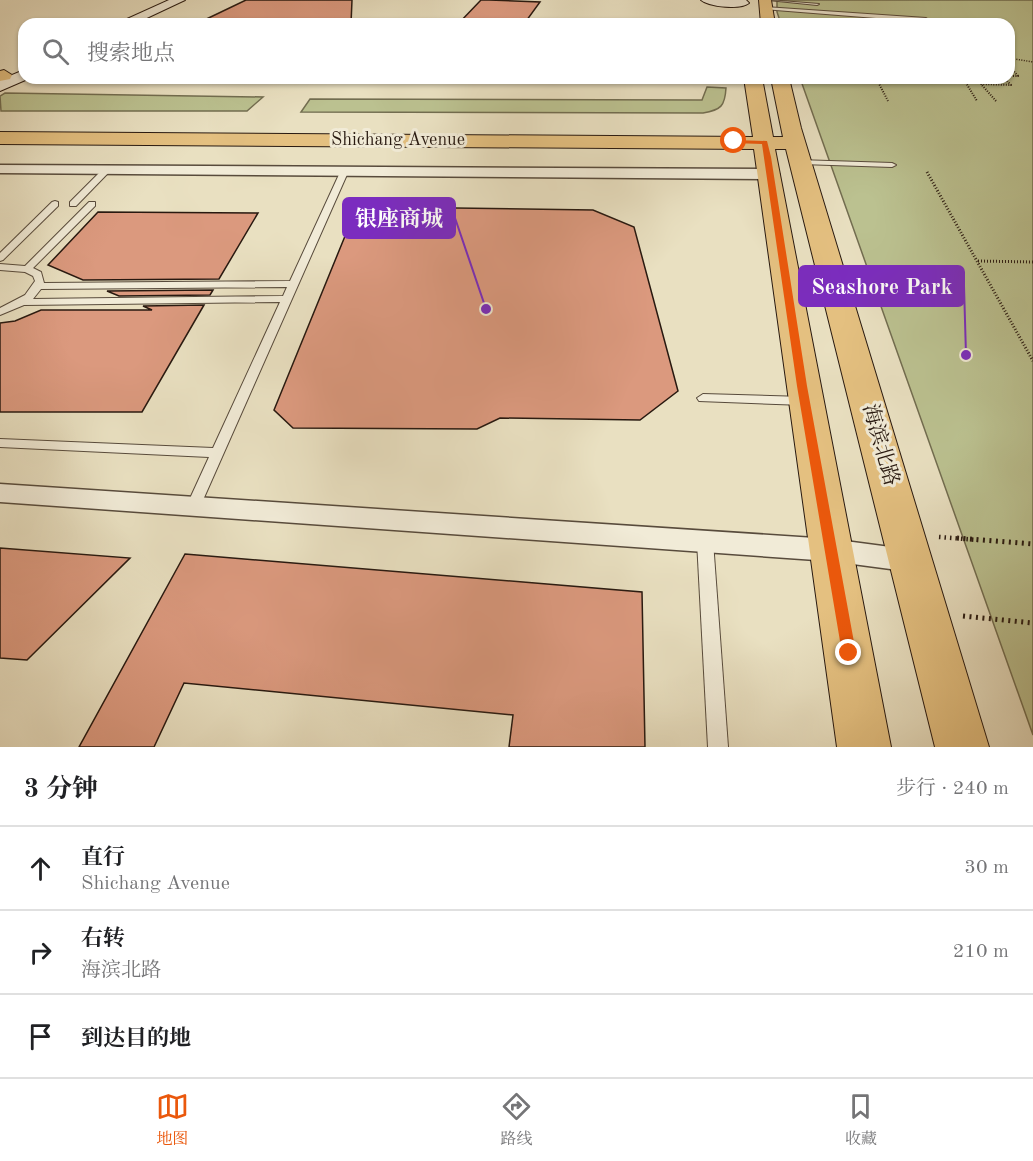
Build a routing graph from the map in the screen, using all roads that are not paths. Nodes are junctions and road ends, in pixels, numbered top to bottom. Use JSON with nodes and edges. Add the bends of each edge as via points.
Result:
{"nodes":[{"id":1,"x":179,"y":0,"type":"edge"},
{"id":2,"x":196,"y":0,"type":"edge"},
{"id":3,"x":706,"y":0,"type":"edge"},
{"id":4,"x":767,"y":3,"type":"edge"},
{"id":5,"x":822,"y":4,"type":"dead end"},
{"id":6,"x":744,"y":6,"type":"edge"},
{"id":7,"x":137,"y":18,"type":"edge"},
{"id":8,"x":156,"y":18,"type":"edge"},
{"id":9,"x":768,"y":18,"type":"edge"},
{"id":10,"x":907,"y":18,"type":"edge"},
{"id":11,"x":18,"y":70,"type":"edge"},
{"id":12,"x":18,"y":76,"type":"edge"},
{"id":13,"x":1,"y":78,"type":"edge"},
{"id":14,"x":754,"y":84,"type":"edge"},
{"id":15,"x":780,"y":84,"type":"edge"},
{"id":16,"x":737,"y":116,"type":"dead end"},
{"id":17,"x":676,"y":123,"type":"dead end"},
{"id":18,"x":1,"y":128,"type":"edge"},
{"id":19,"x":617,"y":134,"type":"junction"},
{"id":20,"x":777,"y":155,"type":"junction"},
{"id":21,"x":892,"y":165,"type":"dead end"},
{"id":22,"x":0,"y":169,"type":"edge"},
{"id":23,"x":108,"y":169,"type":"junction"},
{"id":24,"x":345,"y":170,"type":"junction"},
{"id":25,"x":55,"y":204,"type":"dead end"},
{"id":26,"x":74,"y":204,"type":"dead end"},
{"id":27,"x":92,"y":204,"type":"dead end"},
{"id":28,"x":0,"y":258,"type":"edge"},
{"id":29,"x":0,"y":267,"type":"edge"},
{"id":30,"x":27,"y":269,"type":"junction"},
{"id":31,"x":294,"y":284,"type":"junction"},
{"id":32,"x":39,"y":286,"type":"junction"},
{"id":33,"x":287,"y":299,"type":"junction"},
{"id":34,"x":23,"y":302,"type":"junction"},
{"id":35,"x":0,"y":312,"type":"edge"},
{"id":36,"x":702,"y":398,"type":"dead end"},
{"id":37,"x":805,"y":401,"type":"junction"},
{"id":38,"x":0,"y":443,"type":"edge"},
{"id":39,"x":218,"y":453,"type":"junction"},
{"id":40,"x":0,"y":493,"type":"edge"},
{"id":41,"x":194,"y":505,"type":"junction"},
{"id":42,"x":705,"y":541,"type":"junction"},
{"id":43,"x":909,"y":547,"type":"junction"},
{"id":44,"x":830,"y":550,"type":"junction"},
{"id":45,"x":718,"y":747,"type":"edge"},
{"id":46,"x":864,"y":747,"type":"edge"},
{"id":47,"x":962,"y":747,"type":"edge"}],
"edges":[{"from":1,"to":7,"type":"main road"},
{"from":2,"to":8,"type":"main road"},
{"from":3,"to":6,"type":"main road"},
{"from":4,"to":5,"type":"lane"},
{"from":4,"to":9,"type":"main road"},
{"from":4,"to":10,"type":"lane"},
{"from":11,"to":13,"type":"main road"},
{"from":12,"to":13,"type":"main road"},
{"from":14,"to":16,"type":"main road","via":[[743,114]]},
{"from":14,"to":20,"type":"main road"},
{"from":15,"to":20,"type":"main road"},
{"from":17,"to":19,"type":"main road"},
{"from":18,"to":19,"type":"main road","name":"Shichang Avenue"},
{"from":19,"to":20,"type":"main road","name":"Shichang Avenue"},
{"from":19,"to":20,"type":"main road","via":[[706,150]]},
{"from":20,"to":21,"type":"lane"},
{"from":20,"to":24,"type":"street"},
{"from":20,"to":37,"type":"main road"},
{"from":20,"to":43,"type":"main road","name":"海滨北路"},
{"from":22,"to":23,"type":"street"},
{"from":23,"to":24,"type":"street"},
{"from":23,"to":26,"type":"lane"},
{"from":24,"to":31,"type":"lane"},
{"from":25,"to":28,"type":"lane"},
{"from":27,"to":30,"type":"lane"},
{"from":29,"to":30,"type":"lane"},
{"from":30,"to":32,"type":"lane","via":[[37,274]]},
{"from":31,"to":32,"type":"lane"},
{"from":31,"to":33,"type":"lane"},
{"from":32,"to":34,"type":"lane"},
{"from":33,"to":34,"type":"lane"},
{"from":33,"to":39,"type":"lane"},
{"from":34,"to":35,"type":"lane"},
{"from":36,"to":37,"type":"lane"},
{"from":37,"to":44,"type":"main road"},
{"from":38,"to":39,"type":"lane"},
{"from":39,"to":41,"type":"lane"},
{"from":40,"to":41,"type":"street"},
{"from":41,"to":42,"type":"street"},
{"from":42,"to":44,"type":"street"},
{"from":42,"to":45,"type":"lane"},
{"from":43,"to":44,"type":"street"},
{"from":43,"to":47,"type":"main road","name":"海滨北路"},
{"from":44,"to":46,"type":"main road"}]}
